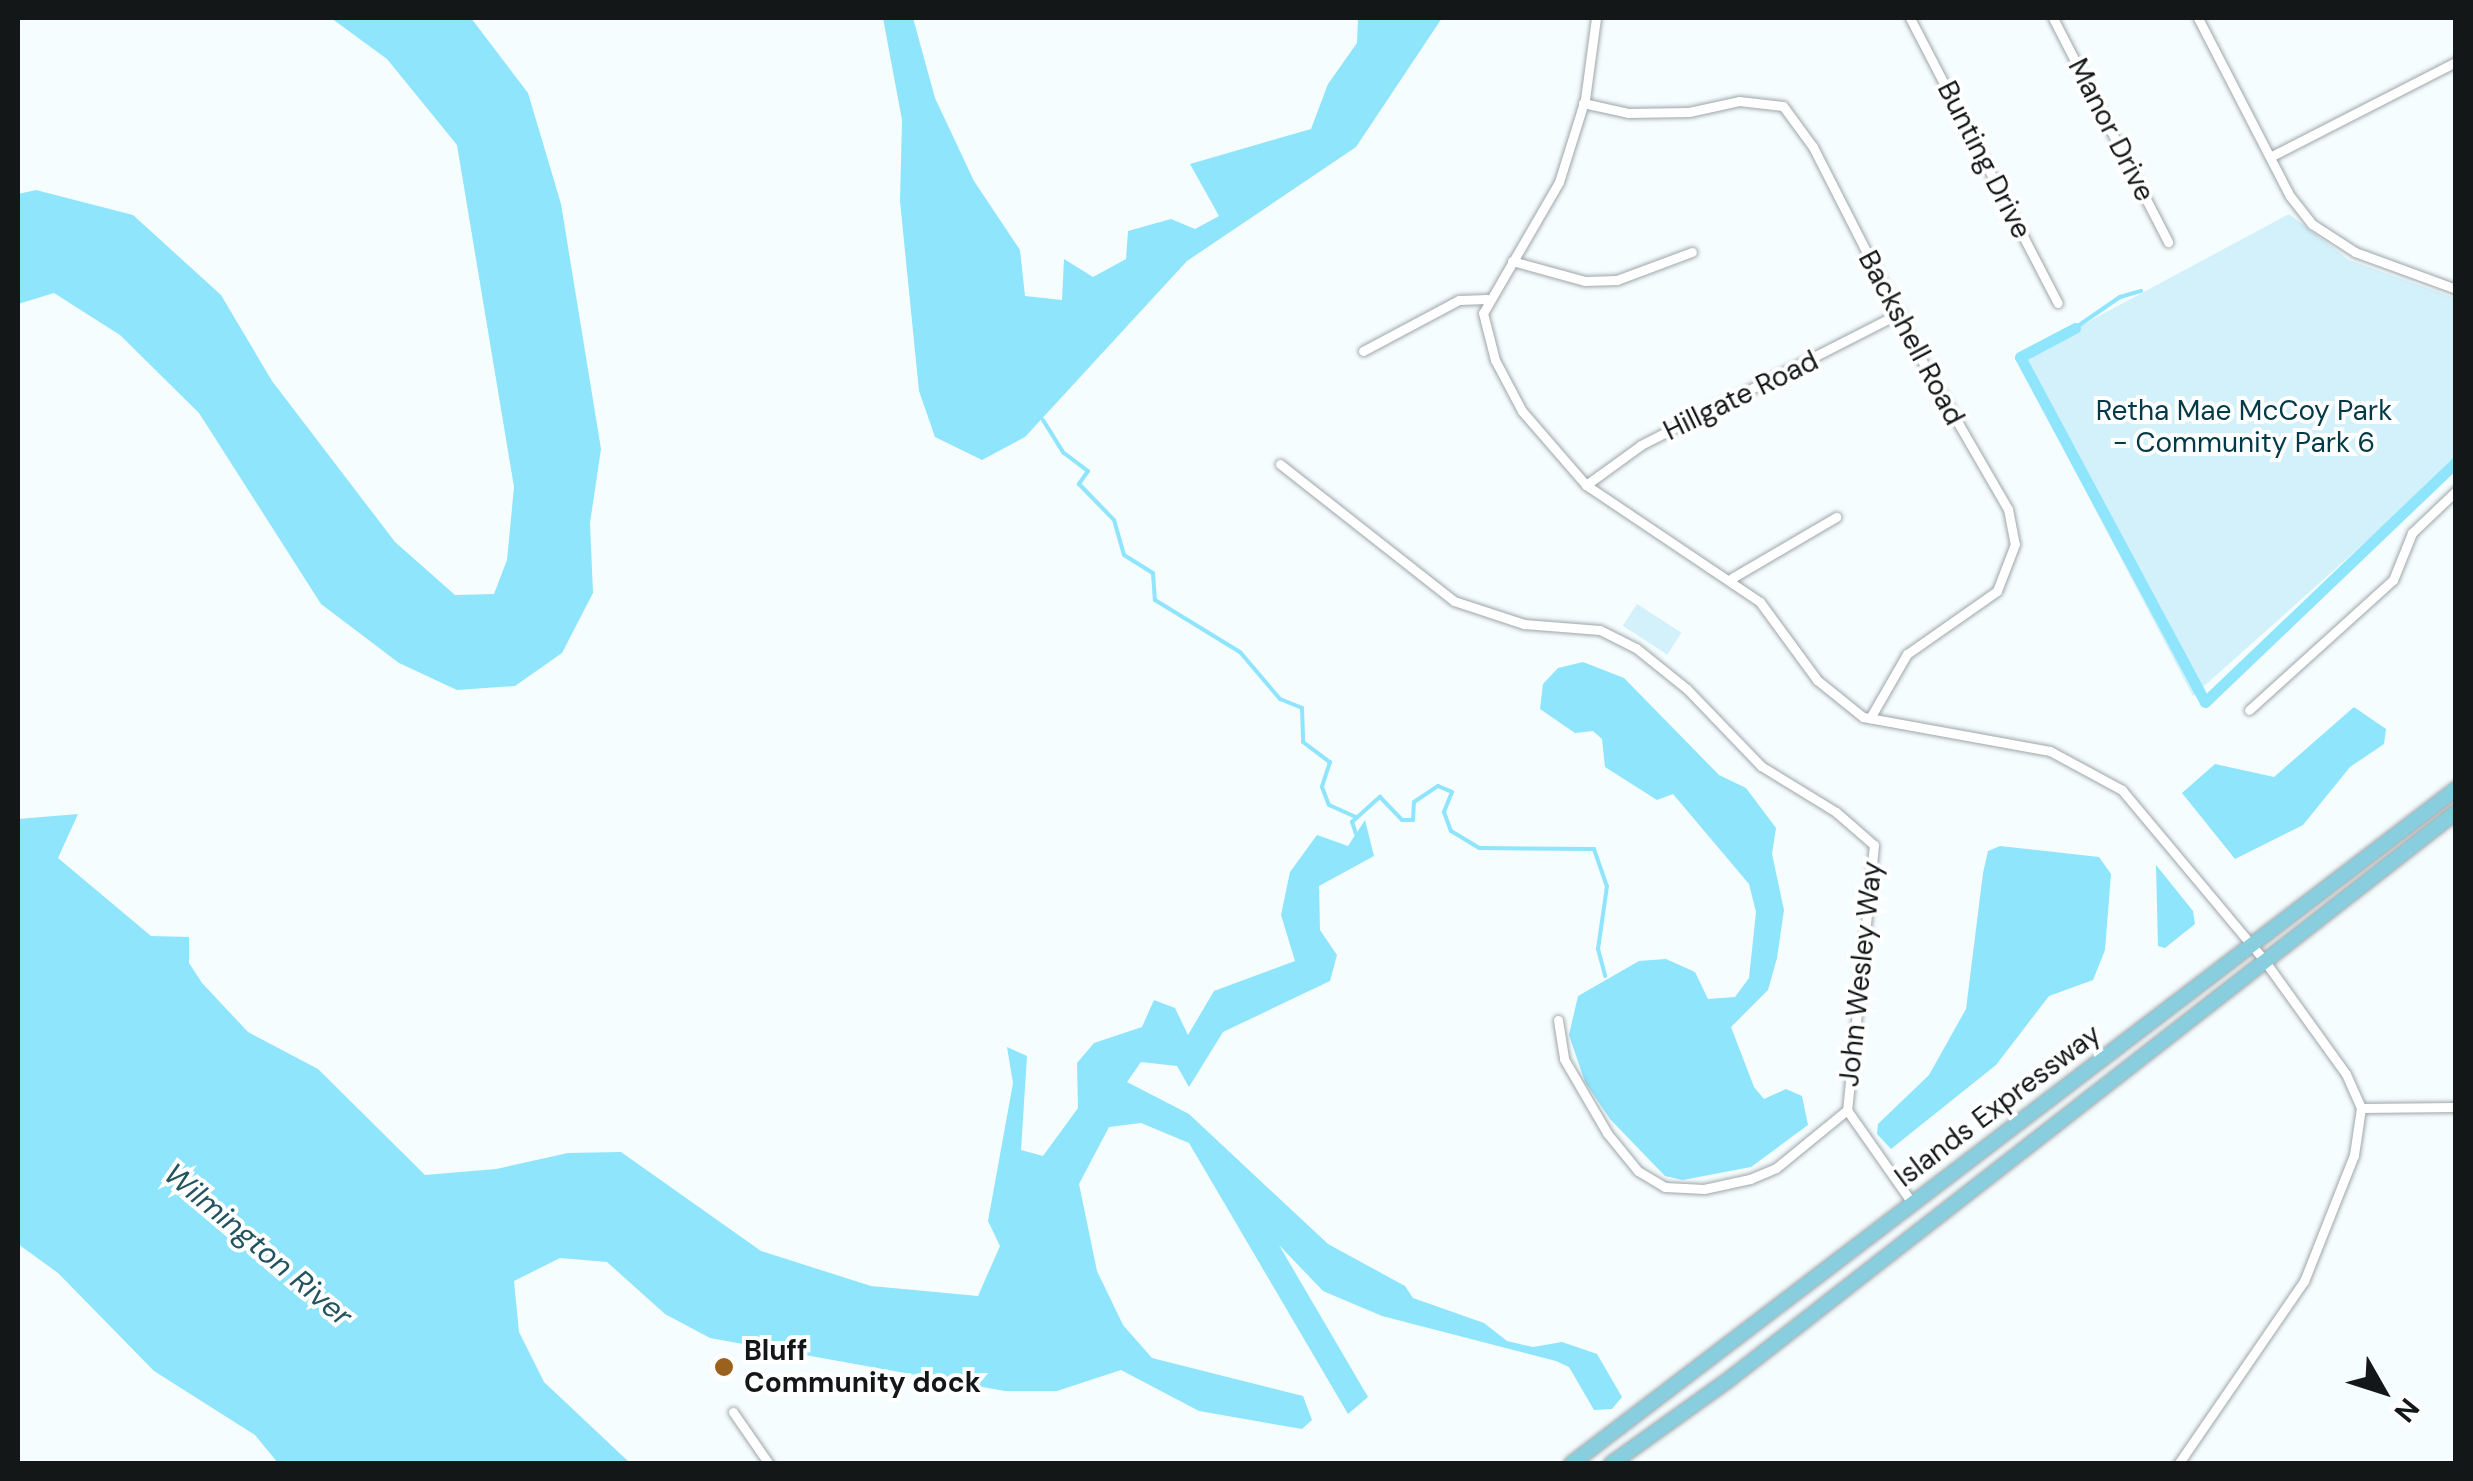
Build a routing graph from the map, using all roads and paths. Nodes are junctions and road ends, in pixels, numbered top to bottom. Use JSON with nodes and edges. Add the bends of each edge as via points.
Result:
{"nodes":[{"id":1,"x":1596,"y":18,"type":"edge"},
{"id":2,"x":1910,"y":18,"type":"edge"},
{"id":3,"x":2053,"y":18,"type":"edge"},
{"id":4,"x":2198,"y":18,"type":"edge"},
{"id":5,"x":2456,"y":62,"type":"edge"},
{"id":6,"x":1583,"y":103,"type":"junction"},
{"id":7,"x":2270,"y":157,"type":"junction"},
{"id":8,"x":2168,"y":242,"type":"dead end"},
{"id":9,"x":1692,"y":252,"type":"dead end"},
{"id":10,"x":1512,"y":261,"type":"junction"},
{"id":11,"x":2456,"y":289,"type":"edge"},
{"id":12,"x":1487,"y":299,"type":"junction"},
{"id":13,"x":2058,"y":302,"type":"dead end"},
{"id":14,"x":1900,"y":313,"type":"junction"},
{"id":15,"x":1362,"y":352,"type":"dead end"},
{"id":16,"x":1280,"y":464,"type":"dead end"},
{"id":17,"x":1586,"y":485,"type":"junction"},
{"id":18,"x":2456,"y":491,"type":"edge"},
{"id":19,"x":1836,"y":517,"type":"dead end"},
{"id":20,"x":1732,"y":578,"type":"junction"},
{"id":21,"x":2249,"y":710,"type":"dead end"},
{"id":22,"x":1870,"y":718,"type":"junction"},
{"id":23,"x":2456,"y":789,"type":"edge"},
{"id":24,"x":2456,"y":812,"type":"edge"},
{"id":25,"x":2250,"y":943,"type":"junction"},
{"id":26,"x":2264,"y":960,"type":"junction"},
{"id":27,"x":1558,"y":1020,"type":"dead end"},
{"id":28,"x":2456,"y":1107,"type":"edge"},
{"id":29,"x":2360,"y":1108,"type":"junction"},
{"id":30,"x":1847,"y":1110,"type":"junction"},
{"id":31,"x":1912,"y":1203,"type":"junction"},
{"id":32,"x":733,"y":1412,"type":"dead end"},
{"id":33,"x":768,"y":1464,"type":"edge"},
{"id":34,"x":1571,"y":1464,"type":"edge"},
{"id":35,"x":1611,"y":1464,"type":"edge"},
{"id":36,"x":2178,"y":1464,"type":"edge"}],
"edges":[{"from":1,"to":6,"type":"street"},
{"from":2,"to":13,"type":"street","name":"Bunting Drive"},
{"from":3,"to":8,"type":"street","name":"Manor Drive"},
{"from":4,"to":7,"type":"street"},
{"from":5,"to":7,"type":"street"},
{"from":6,"to":10,"type":"street","via":[[1559,182]]},
{"from":6,"to":14,"type":"street","name":"Backshell Road","via":[[1628,113],[1689,112],[1738,101],[1782,106],[1813,147]]},
{"from":7,"to":11,"type":"street","via":[[2312,224],[2355,252]]},
{"from":9,"to":10,"type":"street","via":[[1618,280],[1585,281]]},
{"from":10,"to":12,"type":"street"},
{"from":12,"to":15,"type":"street","via":[[1460,300]]},
{"from":12,"to":17,"type":"street","via":[[1490,341],[1508,387]]},
{"from":14,"to":17,"type":"street","name":"Hillgate Road","via":[[1641,445]]},
{"from":14,"to":22,"type":"street","name":"Backshell Road","via":[[2008,508],[2014,544],[1997,592],[1907,654]]},
{"from":16,"to":30,"type":"street","name":"John Wesley Way","via":[[1454,601],[1524,624],[1600,630],[1636,648],[1687,688],[1762,766],[1836,812],[1874,846]]},
{"from":17,"to":20,"type":"street"},
{"from":18,"to":21,"type":"street","via":[[2412,533],[2393,580]]},
{"from":19,"to":20,"type":"street"},
{"from":20,"to":22,"type":"street","via":[[1766,609],[1817,680]]},
{"from":22,"to":25,"type":"street","via":[[2050,752],[2122,790]]},
{"from":23,"to":25,"type":"main road","name":"Islands Expressway"},
{"from":24,"to":26,"type":"main road","name":"Islands Expressway"},
{"from":25,"to":26,"type":"street"},
{"from":25,"to":31,"type":"main road","name":"Islands Expressway"},
{"from":26,"to":29,"type":"street","via":[[2346,1074]]},
{"from":26,"to":35,"type":"main road","name":"Islands Expressway"},
{"from":27,"to":30,"type":"street","via":[[1564,1059],[1596,1116],[1638,1171],[1665,1187],[1704,1189],[1750,1180],[1776,1168]]},
{"from":28,"to":29,"type":"street"},
{"from":29,"to":36,"type":"street","via":[[2346,1176],[2304,1281]]},
{"from":30,"to":31,"type":"street","name":"John Wesley Way"},
{"from":31,"to":34,"type":"main road","name":"Islands Expressway"},
{"from":32,"to":33,"type":"street"}]}
